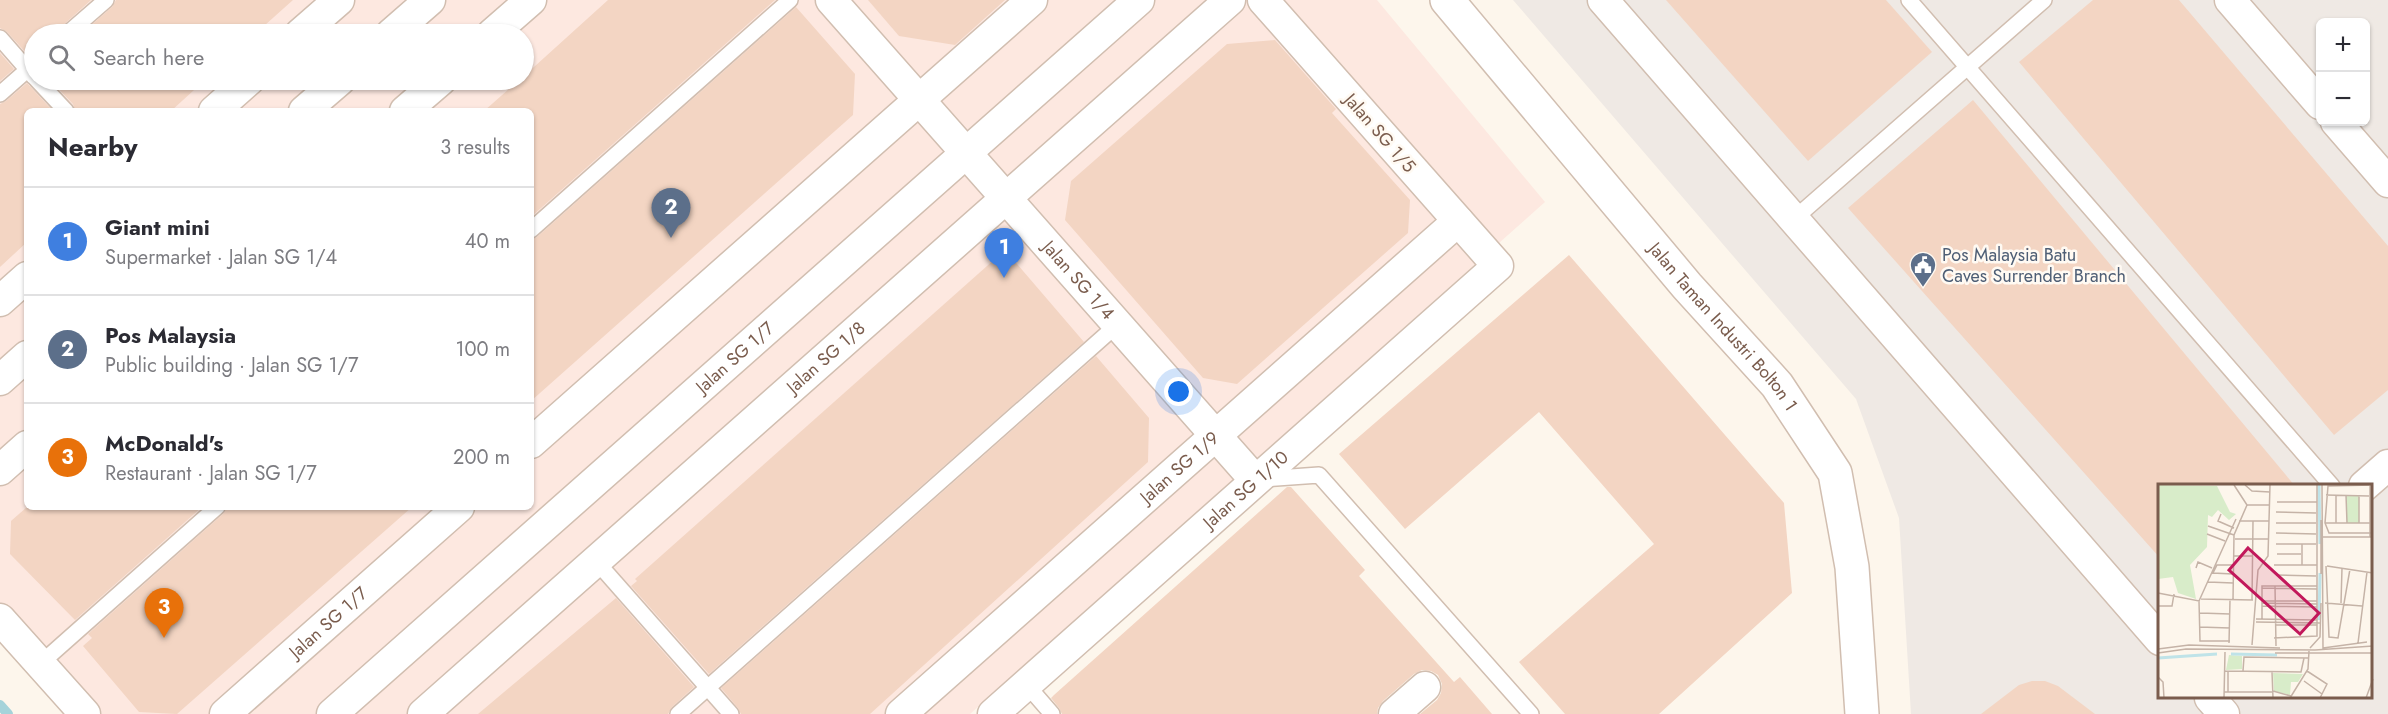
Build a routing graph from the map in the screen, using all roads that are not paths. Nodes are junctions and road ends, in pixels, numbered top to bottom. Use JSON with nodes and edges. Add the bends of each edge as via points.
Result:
{"nodes":[{"id":1,"x":106,"y":0,"type":"edge"},
{"id":2,"x":339,"y":0,"type":"edge"},
{"id":3,"x":430,"y":0,"type":"edge"},
{"id":4,"x":531,"y":0,"type":"edge"},
{"id":5,"x":790,"y":0,"type":"edge"},
{"id":6,"x":831,"y":0,"type":"edge"},
{"id":7,"x":1032,"y":0,"type":"edge"},
{"id":8,"x":1139,"y":0,"type":"edge"},
{"id":9,"x":1230,"y":0,"type":"edge"},
{"id":10,"x":1263,"y":0,"type":"edge"},
{"id":11,"x":1447,"y":0,"type":"edge"},
{"id":12,"x":1603,"y":0,"type":"edge"},
{"id":13,"x":1909,"y":0,"type":"edge"},
{"id":14,"x":2044,"y":0,"type":"edge"},
{"id":15,"x":2237,"y":2,"type":"edge"},
{"id":16,"x":78,"y":24,"type":"edge"},
{"id":17,"x":311,"y":24,"type":"edge"},
{"id":18,"x":402,"y":24,"type":"edge"},
{"id":19,"x":503,"y":24,"type":"edge"},
{"id":20,"x":0,"y":38,"type":"edge"},
{"id":21,"x":24,"y":62,"type":"edge"},
{"id":22,"x":1968,"y":67,"type":"junction"},
{"id":23,"x":24,"y":78,"type":"edge"},
{"id":24,"x":49,"y":90,"type":"edge"},
{"id":25,"x":238,"y":90,"type":"edge"},
{"id":26,"x":328,"y":90,"type":"edge"},
{"id":27,"x":429,"y":90,"type":"edge"},
{"id":28,"x":0,"y":94,"type":"edge"},
{"id":29,"x":2316,"y":99,"type":"edge"},
{"id":30,"x":919,"y":100,"type":"junction"},
{"id":31,"x":64,"y":108,"type":"edge"},
{"id":32,"x":217,"y":108,"type":"edge"},
{"id":33,"x":307,"y":108,"type":"edge"},
{"id":34,"x":408,"y":108,"type":"edge"},
{"id":35,"x":2342,"y":126,"type":"edge"},
{"id":36,"x":2378,"y":151,"type":"edge"},
{"id":37,"x":966,"y":153,"type":"junction"},
{"id":38,"x":2388,"y":182,"type":"edge"},
{"id":39,"x":1006,"y":198,"type":"junction"},
{"id":40,"x":1794,"y":219,"type":"junction"},
{"id":41,"x":1458,"y":221,"type":"junction"},
{"id":42,"x":534,"y":227,"type":"edge"},
{"id":43,"x":1498,"y":266,"type":"joint"},
{"id":44,"x":24,"y":280,"type":"edge"},
{"id":45,"x":0,"y":301,"type":"edge"},
{"id":46,"x":1118,"y":324,"type":"junction"},
{"id":47,"x":24,"y":359,"type":"edge"},
{"id":48,"x":0,"y":380,"type":"edge"},
{"id":49,"x":1216,"y":435,"type":"junction"},
{"id":50,"x":534,"y":440,"type":"edge"},
{"id":51,"x":24,"y":449,"type":"edge"},
{"id":52,"x":2388,"y":465,"type":"edge"},
{"id":53,"x":0,"y":470,"type":"edge"},
{"id":54,"x":1255,"y":480,"type":"junction"},
{"id":55,"x":2330,"y":484,"type":"edge"},
{"id":56,"x":2366,"y":484,"type":"edge"},
{"id":57,"x":214,"y":510,"type":"edge"},
{"id":58,"x":456,"y":510,"type":"edge"},
{"id":59,"x":596,"y":561,"type":"junction"},
{"id":60,"x":0,"y":619,"type":"edge"},
{"id":61,"x":2158,"y":638,"type":"edge"},
{"id":62,"x":40,"y":664,"type":"junction"},
{"id":63,"x":1026,"y":684,"type":"junction"},
{"id":64,"x":1425,"y":687,"type":"dead end"},
{"id":65,"x":707,"y":688,"type":"junction"},
{"id":66,"x":85,"y":714,"type":"edge"},
{"id":67,"x":225,"y":714,"type":"edge"},
{"id":68,"x":332,"y":714,"type":"edge"},
{"id":69,"x":423,"y":714,"type":"edge"},
{"id":70,"x":678,"y":714,"type":"edge"},
{"id":71,"x":731,"y":714,"type":"edge"},
{"id":72,"x":902,"y":714,"type":"edge"},
{"id":73,"x":993,"y":714,"type":"edge"},
{"id":74,"x":1052,"y":714,"type":"edge"},
{"id":75,"x":1394,"y":714,"type":"edge"},
{"id":76,"x":1531,"y":714,"type":"edge"},
{"id":77,"x":1862,"y":714,"type":"edge"}],
"edges":[{"from":1,"to":16,"type":"lane"},
{"from":2,"to":17,"type":"street"},
{"from":3,"to":18,"type":"street"},
{"from":4,"to":19,"type":"street"},
{"from":5,"to":42,"type":"lane"},
{"from":6,"to":30,"type":"street","name":"Jalan SG 1/4"},
{"from":7,"to":30,"type":"street"},
{"from":8,"to":37,"type":"street","name":"Jalan SG 1/7"},
{"from":9,"to":39,"type":"street","name":"Jalan SG 1/8"},
{"from":10,"to":41,"type":"street","name":"Jalan SG 1/5"},
{"from":11,"to":77,"type":"street","name":"Jalan Taman Industri Bolton 1","via":[[1687,286],[1777,385],[1835,473],[1852,567]]},
{"from":12,"to":40,"type":"street"},
{"from":13,"to":22,"type":"lane"},
{"from":14,"to":22,"type":"lane"},
{"from":15,"to":29,"type":"street"},
{"from":20,"to":21,"type":"lane"},
{"from":22,"to":40,"type":"lane"},
{"from":22,"to":55,"type":"lane"},
{"from":23,"to":28,"type":"lane"},
{"from":24,"to":31,"type":"lane"},
{"from":25,"to":32,"type":"street"},
{"from":26,"to":33,"type":"street"},
{"from":27,"to":34,"type":"street"},
{"from":30,"to":37,"type":"street","name":"Jalan SG 1/4"},
{"from":30,"to":50,"type":"street"},
{"from":35,"to":36,"type":"street"},
{"from":36,"to":38,"type":"street"},
{"from":37,"to":39,"type":"street","name":"Jalan SG 1/4"},
{"from":37,"to":68,"type":"street","name":"Jalan SG 1/7"},
{"from":39,"to":46,"type":"street","name":"Jalan SG 1/4"},
{"from":39,"to":59,"type":"street","name":"Jalan SG 1/8"},
{"from":40,"to":61,"type":"street"},
{"from":41,"to":43,"type":"street","name":"Jalan SG 1/5"},
{"from":41,"to":49,"type":"street","name":"Jalan SG 1/9"},
{"from":43,"to":54,"type":"street","name":"Jalan SG 1/10"},
{"from":44,"to":45,"type":"street"},
{"from":46,"to":49,"type":"street","name":"Jalan SG 1/4"},
{"from":46,"to":65,"type":"lane"},
{"from":47,"to":48,"type":"street"},
{"from":49,"to":54,"type":"street","name":"Jalan SG 1/4"},
{"from":49,"to":72,"type":"street","name":"Jalan SG 1/9"},
{"from":51,"to":53,"type":"street"},
{"from":52,"to":56,"type":"street"},
{"from":54,"to":63,"type":"street","name":"Jalan SG 1/10"},
{"from":54,"to":76,"type":"lane","via":[[1319,475]]},
{"from":57,"to":62,"type":"lane"},
{"from":58,"to":67,"type":"street","name":"Jalan SG 1/7"},
{"from":59,"to":65,"type":"lane"},
{"from":59,"to":69,"type":"street","name":"Jalan SG 1/8"},
{"from":60,"to":62,"type":"street"},
{"from":62,"to":66,"type":"street"},
{"from":63,"to":73,"type":"street","name":"Jalan SG 1/10"},
{"from":63,"to":74,"type":"lane"},
{"from":64,"to":75,"type":"street"},
{"from":65,"to":70,"type":"lane"},
{"from":65,"to":71,"type":"lane"}]}
